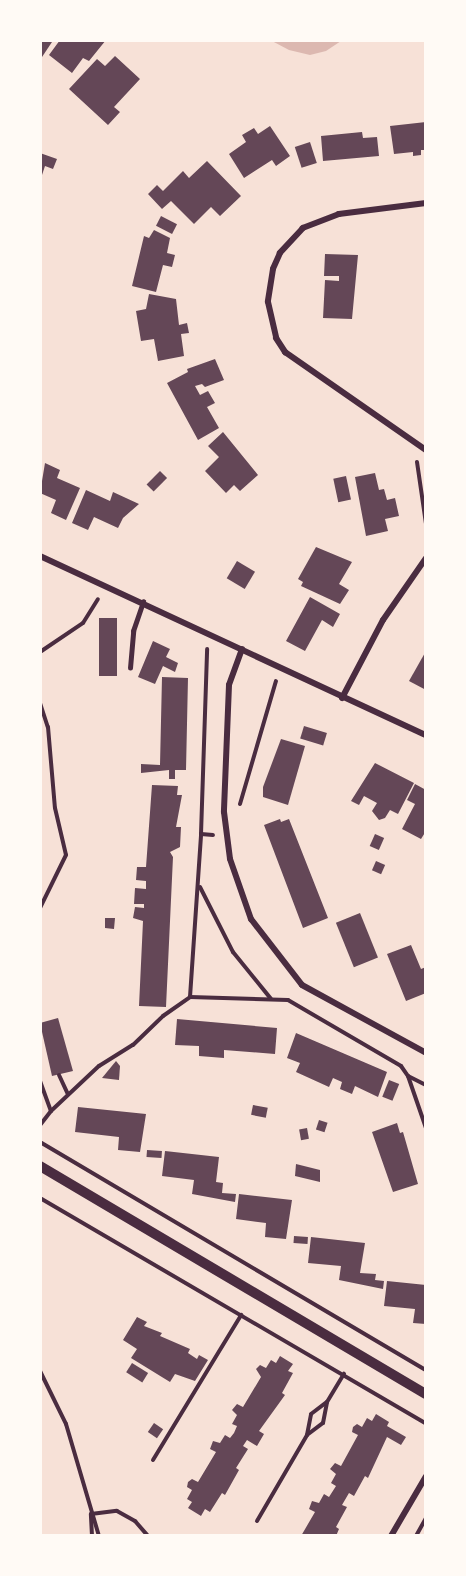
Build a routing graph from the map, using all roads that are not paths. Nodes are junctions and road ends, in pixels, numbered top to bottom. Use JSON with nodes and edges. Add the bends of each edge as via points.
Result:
{"nodes":[{"id":1,"x":426,"y":203,"type":"edge"},
{"id":2,"x":426,"y":450,"type":"edge"},
{"id":3,"x":40,"y":556,"type":"edge"},
{"id":4,"x":426,"y":558,"type":"edge"},
{"id":5,"x":143,"y":603,"type":"junction"},
{"id":6,"x":242,"y":649,"type":"junction"},
{"id":7,"x":130,"y":668,"type":"dead end"},
{"id":8,"x":342,"y":698,"type":"junction"},
{"id":9,"x":426,"y":735,"type":"edge"},
{"id":10,"x":426,"y":1053,"type":"edge"},
{"id":11,"x":40,"y":1166,"type":"edge"},
{"id":12,"x":426,"y":1394,"type":"edge"},
{"id":13,"x":426,"y":1476,"type":"edge"},
{"id":14,"x":391,"y":1536,"type":"edge"}],
"edges":[{"from":1,"to":2,"type":"street","via":[[339,214],[303,228],[280,253],[268,286],[271,320],[285,352]]},
{"from":3,"to":5,"type":"street"},
{"from":4,"to":8,"type":"street","via":[[383,620]]},
{"from":5,"to":6,"type":"street"},
{"from":5,"to":7,"type":"lane","via":[[133,631]]},
{"from":6,"to":8,"type":"street"},
{"from":6,"to":10,"type":"street","via":[[229,685],[226,837],[251,919],[302,985]]},
{"from":8,"to":9,"type":"street"},
{"from":11,"to":12,"type":"street"},
{"from":13,"to":14,"type":"street"}]}
